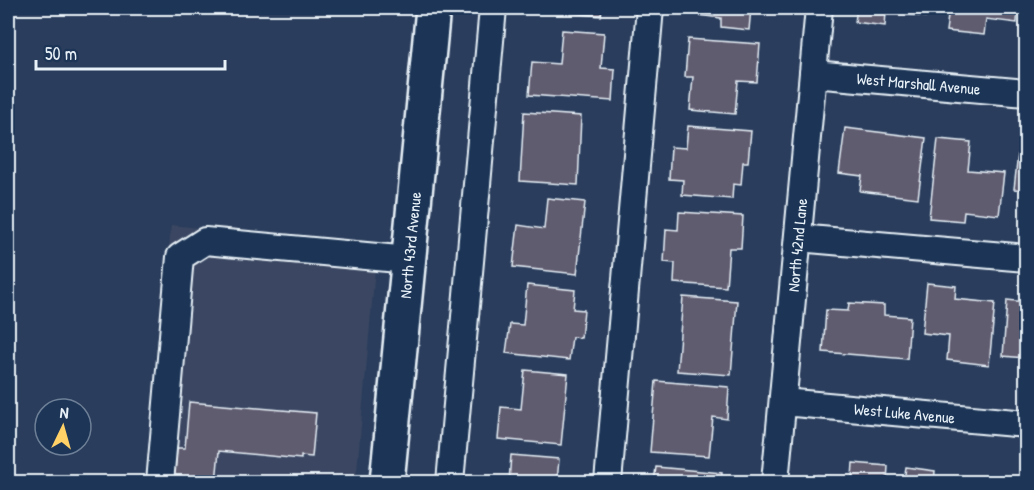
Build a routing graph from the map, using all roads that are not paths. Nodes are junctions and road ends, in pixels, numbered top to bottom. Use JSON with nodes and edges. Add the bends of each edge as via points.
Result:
{"nodes":[{"id":1,"x":433,"y":8,"type":"edge"},
{"id":2,"x":493,"y":8,"type":"edge"},
{"id":3,"x":650,"y":8,"type":"edge"},
{"id":4,"x":819,"y":8,"type":"edge"},
{"id":5,"x":813,"y":74,"type":"junction"},
{"id":6,"x":1026,"y":93,"type":"edge"},
{"id":7,"x":798,"y":238,"type":"junction"},
{"id":8,"x":1026,"y":258,"type":"edge"},
{"id":9,"x":408,"y":260,"type":"junction"},
{"id":10,"x":783,"y":402,"type":"junction"},
{"id":11,"x":1026,"y":424,"type":"edge"},
{"id":12,"x":160,"y":483,"type":"edge"},
{"id":13,"x":387,"y":483,"type":"edge"},
{"id":14,"x":450,"y":483,"type":"edge"},
{"id":15,"x":608,"y":483,"type":"edge"},
{"id":16,"x":775,"y":483,"type":"edge"}],
"edges":[{"from":1,"to":9,"type":"main road","name":"North 43rd Avenue"},
{"from":2,"to":14,"type":"street"},
{"from":3,"to":15,"type":"street"},
{"from":4,"to":5,"type":"street","name":"North 42nd Lane"},
{"from":5,"to":6,"type":"street","name":"West Marshall Avenue"},
{"from":5,"to":7,"type":"street","name":"North 42nd Lane"},
{"from":7,"to":8,"type":"street"},
{"from":7,"to":10,"type":"street","name":"North 42nd Lane"},
{"from":9,"to":12,"type":"street","via":[[205,241],[180,257]]},
{"from":9,"to":13,"type":"main road","name":"North 43rd Avenue"},
{"from":10,"to":11,"type":"street","name":"West Luke Avenue"},
{"from":10,"to":16,"type":"street","name":"North 42nd Lane"}]}
